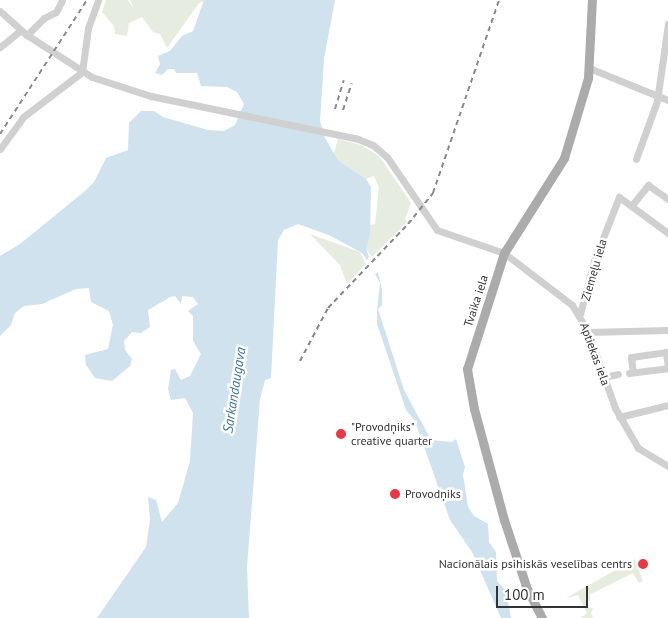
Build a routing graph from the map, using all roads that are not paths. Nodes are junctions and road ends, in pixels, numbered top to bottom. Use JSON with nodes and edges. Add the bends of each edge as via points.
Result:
{"nodes":[{"id":1,"x":62,"y":0,"type":"edge"},
{"id":2,"x":98,"y":0,"type":"edge"},
{"id":3,"x":592,"y":0,"type":"edge"},
{"id":4,"x":0,"y":11,"type":"edge"},
{"id":5,"x":668,"y":24,"type":"edge"},
{"id":6,"x":24,"y":33,"type":"junction"},
{"id":7,"x":0,"y":46,"type":"edge"},
{"id":8,"x":589,"y":68,"type":"junction"},
{"id":9,"x":82,"y":72,"type":"junction"},
{"id":10,"x":656,"y":95,"type":"junction"},
{"id":11,"x":668,"y":100,"type":"edge"},
{"id":12,"x":0,"y":149,"type":"edge"},
{"id":13,"x":636,"y":159,"type":"dead end"},
{"id":14,"x":668,"y":200,"type":"edge"},
{"id":15,"x":632,"y":205,"type":"junction"},
{"id":16,"x":668,"y":233,"type":"edge"},
{"id":17,"x":504,"y":254,"type":"junction"},
{"id":18,"x":580,"y":314,"type":"junction"},
{"id":19,"x":668,"y":330,"type":"edge"},
{"id":20,"x":588,"y":332,"type":"junction"},
{"id":21,"x":668,"y":368,"type":"edge"},
{"id":22,"x":618,"y":374,"type":"dead end"},
{"id":23,"x":603,"y":377,"type":"junction"},
{"id":24,"x":668,"y":404,"type":"edge"},
{"id":25,"x":619,"y":417,"type":"junction"},
{"id":26,"x":668,"y":466,"type":"edge"},
{"id":27,"x":542,"y":618,"type":"edge"}],
"edges":[{"from":1,"to":6,"type":"street","via":[[56,12]]},
{"from":2,"to":9,"type":"street","via":[[88,28]]},
{"from":3,"to":8,"type":"main road","name":"Tvaika iela"},
{"from":4,"to":6,"type":"street","name":"Aptiekas iela"},
{"from":5,"to":10,"type":"street"},
{"from":6,"to":7,"type":"street"},
{"from":6,"to":9,"type":"street","name":"Aptiekas iela"},
{"from":8,"to":10,"type":"street"},
{"from":8,"to":17,"type":"main road","name":"Tvaika iela","via":[[575,124],[558,170]]},
{"from":9,"to":12,"type":"street","via":[[23,117]]},
{"from":9,"to":17,"type":"street","name":"Aptiekas iela","via":[[133,91],[369,142],[387,157],[437,230]]},
{"from":10,"to":11,"type":"street"},
{"from":10,"to":13,"type":"street","via":[[657,101]]},
{"from":14,"to":15,"type":"street","via":[[648,185]]},
{"from":15,"to":16,"type":"street"},
{"from":15,"to":18,"type":"street","name":"Ziemeļu iela","via":[[619,197],[594,261]]},
{"from":17,"to":18,"type":"street","name":"Aptiekas iela","via":[[564,298]]},
{"from":17,"to":27,"type":"main road","name":"Tvaika iela","via":[[468,374],[504,520],[526,586]]},
{"from":18,"to":20,"type":"street","name":"Aptiekas iela"},
{"from":19,"to":20,"type":"street"},
{"from":20,"to":23,"type":"street","name":"Aptiekas iela"},
{"from":21,"to":21,"type":"street","via":[[631,373],[631,357],[666,352]]},
{"from":22,"to":23,"type":"street"},
{"from":23,"to":25,"type":"street","name":"Aptiekas iela"},
{"from":24,"to":25,"type":"street"},
{"from":25,"to":26,"type":"street","name":"Aptiekas iela","via":[[638,448]]}]}
